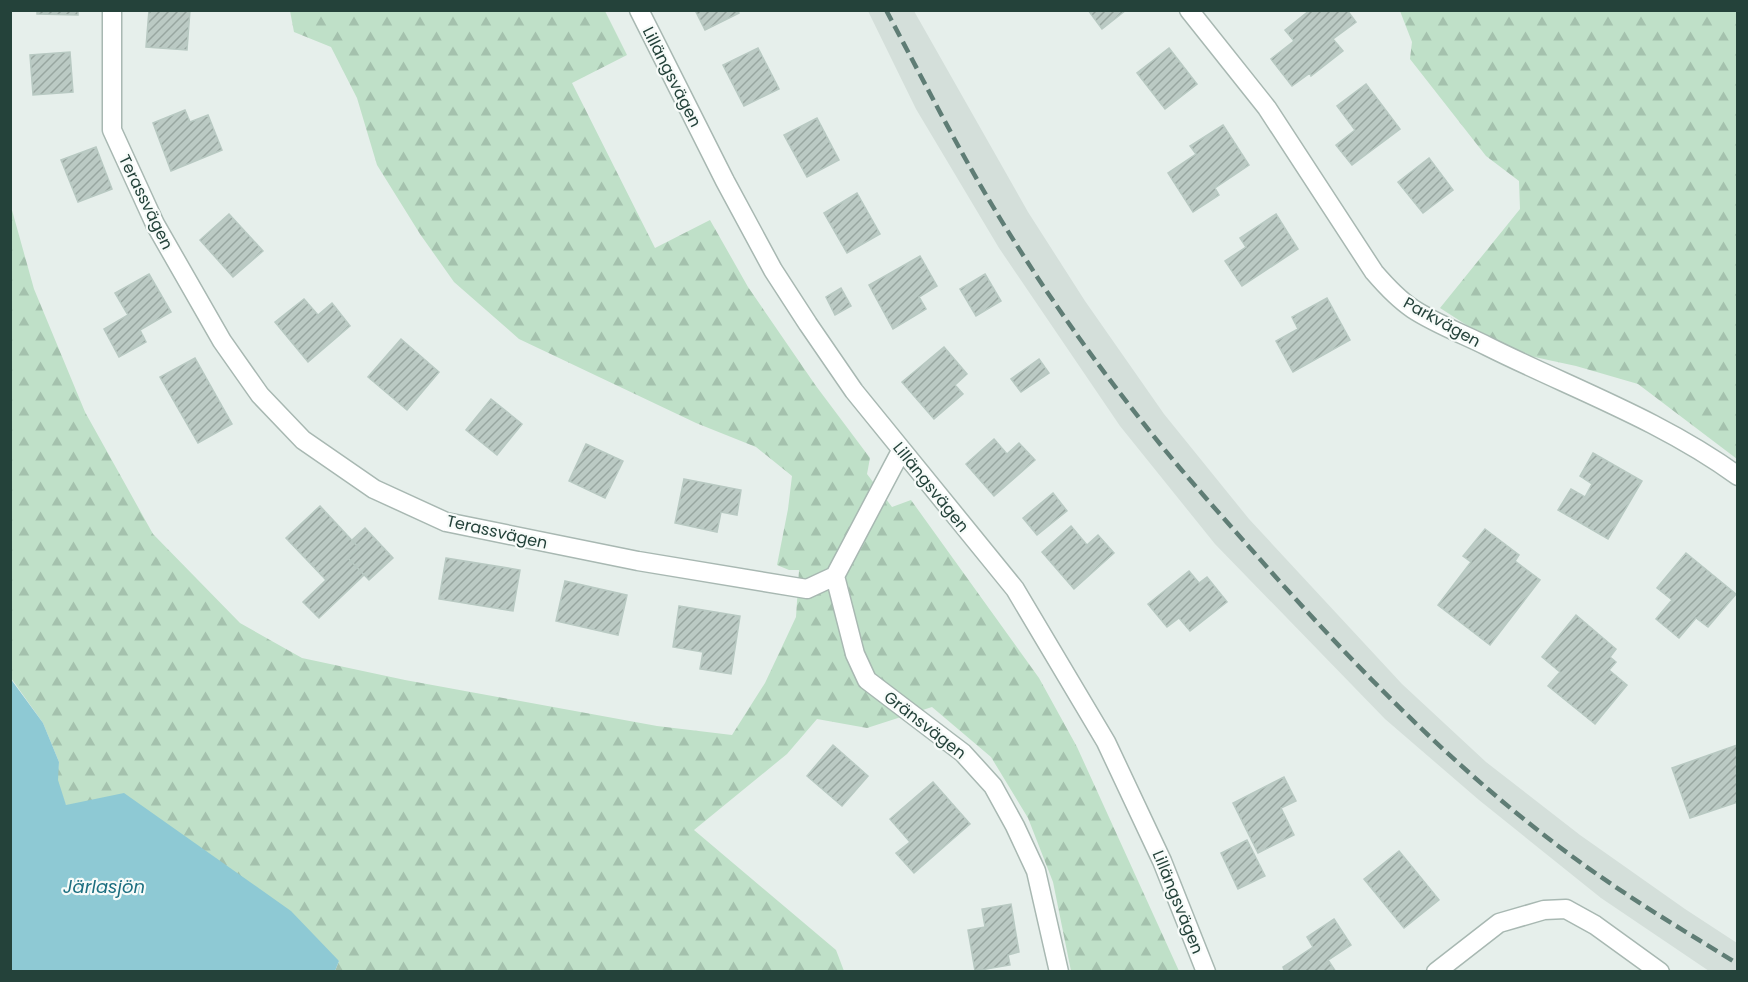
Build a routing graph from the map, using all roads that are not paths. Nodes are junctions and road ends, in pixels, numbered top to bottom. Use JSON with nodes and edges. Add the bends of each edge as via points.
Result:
{"nodes":[{"id":1,"x":112,"y":10,"type":"edge"},
{"id":2,"x":639,"y":10,"type":"edge"},
{"id":3,"x":1189,"y":10,"type":"edge"},
{"id":4,"x":901,"y":451,"type":"junction"},
{"id":5,"x":1737,"y":476,"type":"edge"},
{"id":6,"x":835,"y":576,"type":"junction"},
{"id":7,"x":1059,"y":972,"type":"edge"},
{"id":8,"x":1206,"y":972,"type":"edge"},
{"id":9,"x":1436,"y":972,"type":"edge"},
{"id":10,"x":1660,"y":972,"type":"edge"}],
"edges":[{"from":1,"to":6,"type":"street","name":"Terassvägen","via":[[112,130],[116,140],[154,224],[222,341],[260,395],[303,440],[374,489],[446,522],[638,561],[807,589]]},
{"from":2,"to":4,"type":"street","name":"Lillängsvägen","via":[[773,270],[854,391]]},
{"from":3,"to":5,"type":"street","name":"Parkvägen","via":[[1267,108],[1361,254],[1394,294],[1414,310],[1642,418]]},
{"from":4,"to":6,"type":"street"},
{"from":4,"to":8,"type":"street","name":"Lillängsvägen","via":[[1015,589],[1106,741],[1162,861]]},
{"from":6,"to":7,"type":"street","name":"Gränsvägen","via":[[855,654],[867,680],[963,753],[993,786],[1016,826],[1036,871]]},
{"from":9,"to":10,"type":"street","via":[[1499,923],[1544,910],[1566,909]]}]}
